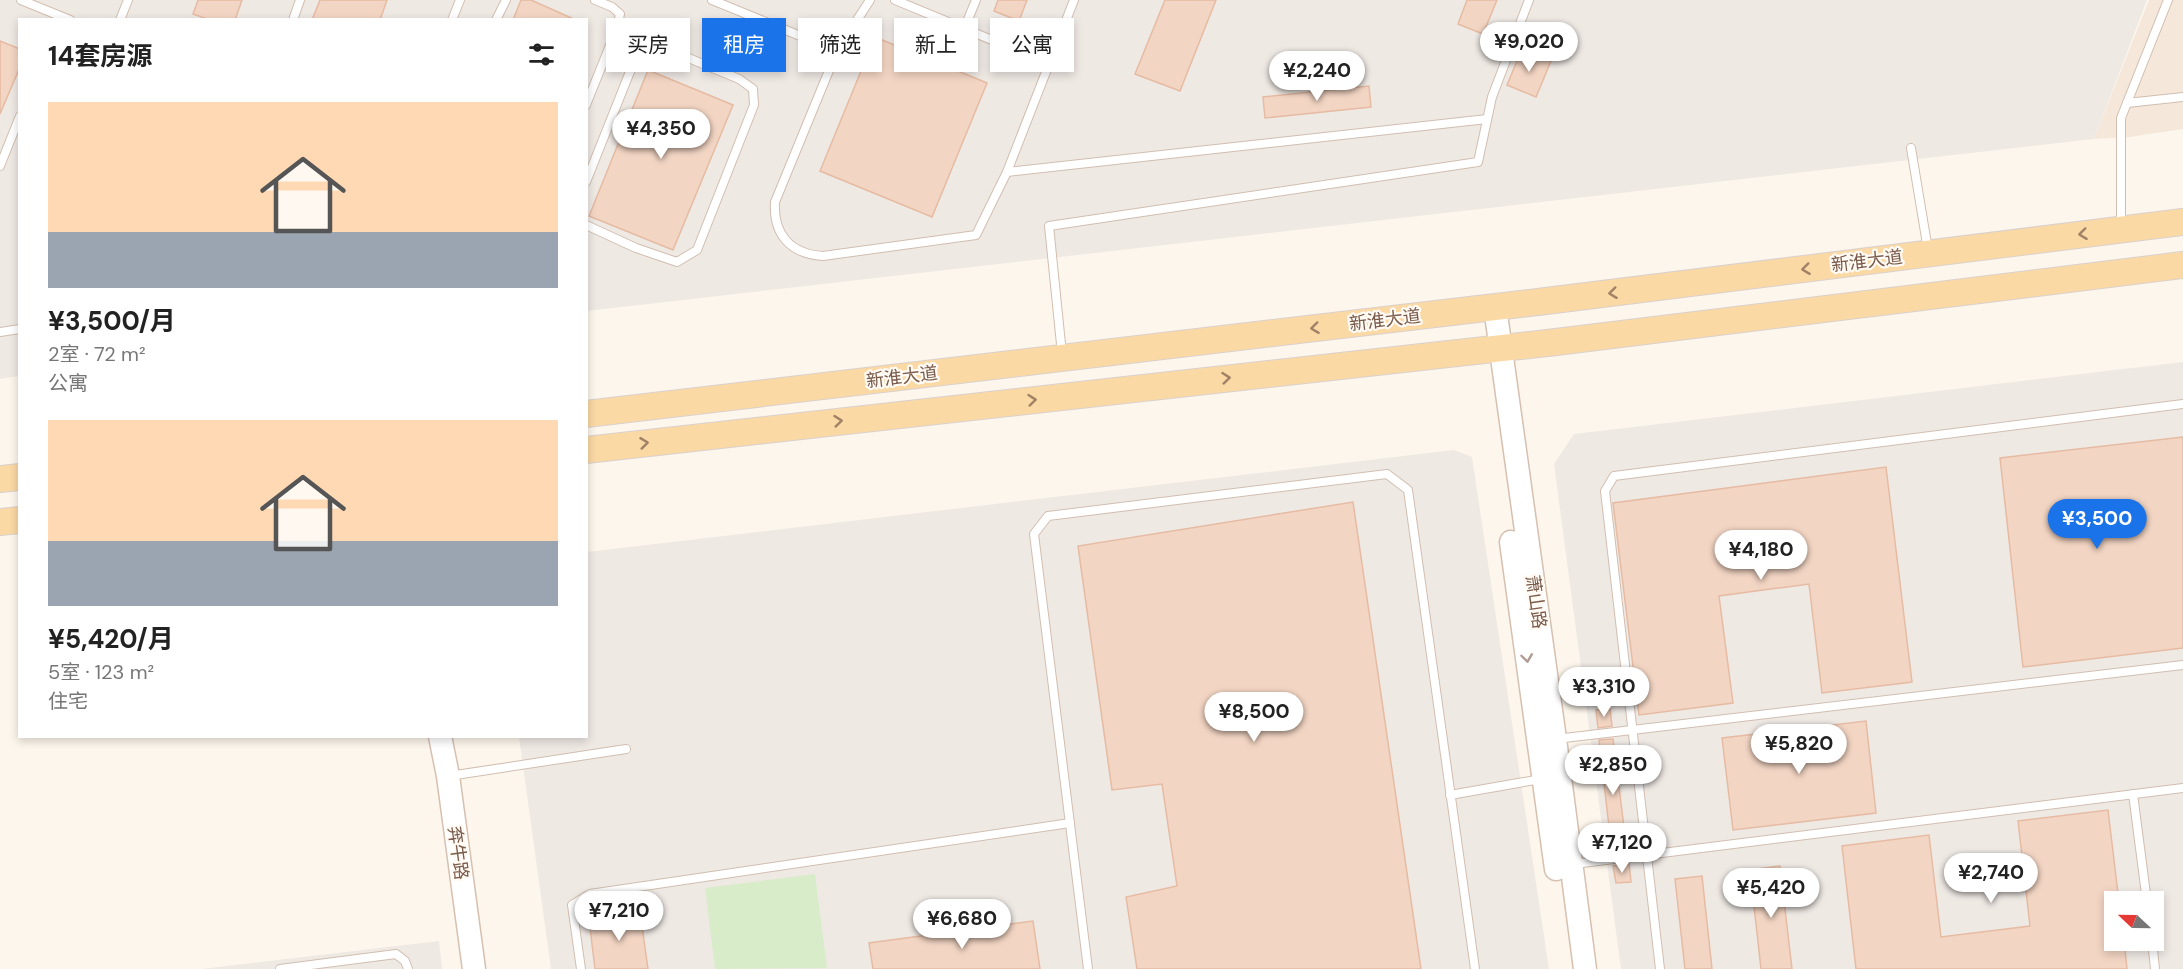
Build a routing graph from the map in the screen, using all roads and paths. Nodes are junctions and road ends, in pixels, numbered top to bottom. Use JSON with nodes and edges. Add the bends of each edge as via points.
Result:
{"nodes":[{"id":1,"x":21,"y":0,"type":"edge"},
{"id":2,"x":128,"y":0,"type":"edge"},
{"id":3,"x":300,"y":0,"type":"edge"},
{"id":4,"x":460,"y":0,"type":"edge"},
{"id":5,"x":506,"y":0,"type":"edge"},
{"id":6,"x":595,"y":0,"type":"edge"},
{"id":7,"x":712,"y":0,"type":"edge"},
{"id":8,"x":870,"y":0,"type":"edge"},
{"id":9,"x":895,"y":0,"type":"edge"},
{"id":10,"x":976,"y":0,"type":"edge"},
{"id":11,"x":1074,"y":0,"type":"edge"},
{"id":12,"x":1529,"y":0,"type":"edge"},
{"id":13,"x":2168,"y":0,"type":"edge"},
{"id":14,"x":57,"y":17,"type":"edge"},
{"id":15,"x":121,"y":18,"type":"edge"},
{"id":16,"x":294,"y":18,"type":"edge"},
{"id":17,"x":453,"y":18,"type":"edge"},
{"id":18,"x":497,"y":18,"type":"edge"},
{"id":19,"x":619,"y":18,"type":"edge"},
{"id":20,"x":858,"y":18,"type":"edge"},
{"id":21,"x":938,"y":18,"type":"edge"},
{"id":22,"x":969,"y":18,"type":"edge"},
{"id":23,"x":1067,"y":18,"type":"edge"},
{"id":24,"x":798,"y":35,"type":"edge"},
{"id":25,"x":606,"y":55,"type":"edge"},
{"id":26,"x":690,"y":58,"type":"edge"},
{"id":27,"x":631,"y":72,"type":"edge"},
{"id":28,"x":828,"y":72,"type":"edge"},
{"id":29,"x":1047,"y":72,"type":"edge"},
{"id":30,"x":2183,"y":97,"type":"edge"},
{"id":31,"x":588,"y":100,"type":"edge"},
{"id":32,"x":2127,"y":103,"type":"junction"},
{"id":33,"x":1487,"y":119,"type":"junction"},
{"id":34,"x":18,"y":121,"type":"edge"},
{"id":35,"x":1911,"y":148,"type":"dead end"},
{"id":36,"x":0,"y":166,"type":"edge"},
{"id":37,"x":1007,"y":172,"type":"junction"},
{"id":38,"x":588,"y":177,"type":"edge"},
{"id":39,"x":2183,"y":222,"type":"edge"},
{"id":40,"x":588,"y":226,"type":"edge"},
{"id":41,"x":2121,"y":230,"type":"junction"},
{"id":42,"x":1929,"y":254,"type":"junction"},
{"id":43,"x":2183,"y":265,"type":"edge"},
{"id":44,"x":1487,"y":308,"type":"junction"},
{"id":45,"x":18,"y":329,"type":"edge"},
{"id":46,"x":0,"y":332,"type":"edge"},
{"id":47,"x":1492,"y":349,"type":"junction"},
{"id":48,"x":1062,"y":358,"type":"junction"},
{"id":49,"x":2183,"y":404,"type":"edge"},
{"id":50,"x":588,"y":414,"type":"edge"},
{"id":51,"x":588,"y":450,"type":"edge"},
{"id":52,"x":18,"y":477,"type":"edge"},
{"id":53,"x":0,"y":479,"type":"edge"},
{"id":54,"x":18,"y":520,"type":"edge"},
{"id":55,"x":0,"y":522,"type":"edge"},
{"id":56,"x":2183,"y":665,"type":"edge"},
{"id":57,"x":1633,"y":730,"type":"junction"},
{"id":58,"x":441,"y":738,"type":"edge"},
{"id":59,"x":455,"y":738,"type":"edge"},
{"id":60,"x":1555,"y":739,"type":"junction"},
{"id":61,"x":626,"y":749,"type":"dead end"},
{"id":62,"x":454,"y":776,"type":"junction"},
{"id":63,"x":1551,"y":777,"type":"junction"},
{"id":64,"x":2183,"y":788,"type":"edge"},
{"id":65,"x":2133,"y":794,"type":"junction"},
{"id":66,"x":1450,"y":795,"type":"junction"},
{"id":67,"x":1070,"y":823,"type":"junction"},
{"id":68,"x":1647,"y":855,"type":"junction"},
{"id":69,"x":1570,"y":864,"type":"junction"},
{"id":70,"x":2146,"y":891,"type":"edge"},
{"id":71,"x":2154,"y":951,"type":"edge"},
{"id":72,"x":280,"y":969,"type":"edge"},
{"id":73,"x":408,"y":969,"type":"edge"},
{"id":74,"x":474,"y":969,"type":"edge"},
{"id":75,"x":486,"y":969,"type":"edge"},
{"id":76,"x":581,"y":969,"type":"edge"},
{"id":77,"x":1088,"y":969,"type":"edge"},
{"id":78,"x":1475,"y":969,"type":"edge"},
{"id":79,"x":1569,"y":969,"type":"edge"},
{"id":80,"x":1585,"y":969,"type":"edge"},
{"id":81,"x":1660,"y":969,"type":"edge"},
{"id":82,"x":2156,"y":969,"type":"edge"}],
"edges":[{"from":1,"to":14,"type":"lane"},
{"from":2,"to":15,"type":"lane"},
{"from":3,"to":16,"type":"lane"},
{"from":4,"to":17,"type":"lane"},
{"from":5,"to":18,"type":"lane"},
{"from":6,"to":19,"type":"lane","via":[[612,6]]},
{"from":7,"to":24,"type":"lane"},
{"from":8,"to":20,"type":"lane"},
{"from":9,"to":21,"type":"lane"},
{"from":10,"to":22,"type":"lane"},
{"from":11,"to":23,"type":"lane"},
{"from":12,"to":33,"type":"lane"},
{"from":13,"to":32,"type":"lane"},
{"from":25,"to":31,"type":"lane"},
{"from":26,"to":40,"type":"lane","via":[[740,79],[753,89],[754,105],[697,250],[677,262]]},
{"from":27,"to":38,"type":"lane"},
{"from":28,"to":37,"type":"lane","via":[[775,202],[779,229],[796,250],[823,256],[976,235]]},
{"from":29,"to":37,"type":"lane"},
{"from":30,"to":32,"type":"lane"},
{"from":32,"to":41,"type":"lane","via":[[2121,118]]},
{"from":33,"to":37,"type":"lane"},
{"from":33,"to":48,"type":"lane","via":[[1478,162],[1049,226]]},
{"from":34,"to":36,"type":"lane"},
{"from":35,"to":42,"type":"lane"},
{"from":39,"to":41,"type":"main road","name":"新淮大道"},
{"from":41,"to":42,"type":"main road","name":"新淮大道","one_way":true},
{"from":42,"to":44,"type":"main road","name":"新淮大道","one_way":true},
{"from":43,"to":47,"type":"main road","name":"新淮大道"},
{"from":44,"to":47,"type":"street","name":"萧山路"},
{"from":44,"to":48,"type":"main road","name":"新淮大道","one_way":true},
{"from":45,"to":46,"type":"lane"},
{"from":51,"to":47,"type":"main road","name":"新淮大道","one_way":true},
{"from":47,"to":60,"type":"street","name":"萧山路"},
{"from":47,"to":63,"type":"street","name":"萧山路","one_way":true},
{"from":48,"to":50,"type":"main road","name":"新淮大道"},
{"from":49,"to":57,"type":"lane","via":[[1614,476],[1605,491]]},
{"from":52,"to":53,"type":"main road"},
{"from":54,"to":55,"type":"main road"},
{"from":56,"to":57,"type":"lane"},
{"from":57,"to":60,"type":"lane"},
{"from":57,"to":68,"type":"lane"},
{"from":58,"to":62,"type":"street","name":"奔牛路"},
{"from":59,"to":62,"type":"street","name":"奔牛路"},
{"from":60,"to":63,"type":"street","name":"萧山路"},
{"from":61,"to":62,"type":"lane"},
{"from":62,"to":74,"type":"street","name":"奔牛路"},
{"from":62,"to":75,"type":"street","name":"奔牛路"},
{"from":63,"to":66,"type":"lane"},
{"from":63,"to":69,"type":"street","name":"萧山路"},
{"from":63,"to":79,"type":"street","name":"萧山路"},
{"from":64,"to":65,"type":"lane"},
{"from":65,"to":68,"type":"lane"},
{"from":65,"to":70,"type":"lane"},
{"from":66,"to":67,"type":"lane","via":[[1408,490],[1387,474],[1048,516],[1034,534]]},
{"from":66,"to":78,"type":"lane"},
{"from":67,"to":76,"type":"lane","via":[[590,894],[572,904]]},
{"from":67,"to":77,"type":"lane"},
{"from":68,"to":69,"type":"lane"},
{"from":68,"to":81,"type":"lane"},
{"from":69,"to":80,"type":"street","name":"萧山路"},
{"from":71,"to":82,"type":"lane"},
{"from":72,"to":73,"type":"lane","via":[[396,954]]}]}
